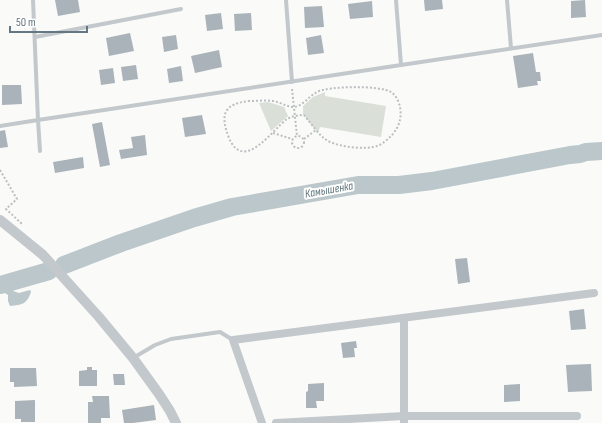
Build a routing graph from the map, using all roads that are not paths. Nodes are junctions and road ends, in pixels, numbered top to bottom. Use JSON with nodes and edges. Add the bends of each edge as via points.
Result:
{"nodes":[{"id":1,"x":33,"y":0,"type":"edge"},
{"id":2,"x":286,"y":0,"type":"edge"},
{"id":3,"x":396,"y":0,"type":"edge"},
{"id":4,"x":507,"y":0,"type":"edge"},
{"id":5,"x":181,"y":9,"type":"dead end"},
{"id":6,"x":602,"y":35,"type":"edge"},
{"id":7,"x":35,"y":37,"type":"junction"},
{"id":8,"x":510,"y":48,"type":"junction"},
{"id":9,"x":401,"y":65,"type":"junction"},
{"id":10,"x":292,"y":82,"type":"junction"},
{"id":11,"x":38,"y":120,"type":"junction"},
{"id":12,"x":0,"y":126,"type":"edge"},
{"id":13,"x":40,"y":151,"type":"dead end"},
{"id":14,"x":0,"y":220,"type":"edge"},
{"id":15,"x":594,"y":293,"type":"dead end"},
{"id":16,"x":404,"y":318,"type":"junction"},
{"id":17,"x":233,"y":340,"type":"junction"},
{"id":18,"x":133,"y":358,"type":"junction"},
{"id":19,"x":577,"y":416,"type":"dead end"},
{"id":20,"x":404,"y":420,"type":"edge"},
{"id":21,"x":176,"y":423,"type":"edge"},
{"id":22,"x":262,"y":423,"type":"edge"},
{"id":23,"x":276,"y":423,"type":"edge"}],
"edges":[{"from":1,"to":7,"type":"lane"},
{"from":2,"to":10,"type":"lane"},
{"from":3,"to":9,"type":"lane"},
{"from":4,"to":8,"type":"lane"},
{"from":5,"to":7,"type":"lane"},
{"from":6,"to":8,"type":"lane"},
{"from":7,"to":11,"type":"lane"},
{"from":8,"to":9,"type":"lane"},
{"from":9,"to":10,"type":"lane"},
{"from":10,"to":11,"type":"lane"},
{"from":11,"to":12,"type":"lane"},
{"from":11,"to":13,"type":"lane"},
{"from":14,"to":18,"type":"street","via":[[43,255]]},
{"from":15,"to":16,"type":"street"},
{"from":16,"to":17,"type":"street"},
{"from":16,"to":20,"type":"street"},
{"from":17,"to":18,"type":"lane","via":[[220,332],[170,339]]},
{"from":17,"to":22,"type":"street"},
{"from":18,"to":21,"type":"street"},
{"from":19,"to":20,"type":"street"},
{"from":20,"to":23,"type":"street"}]}
